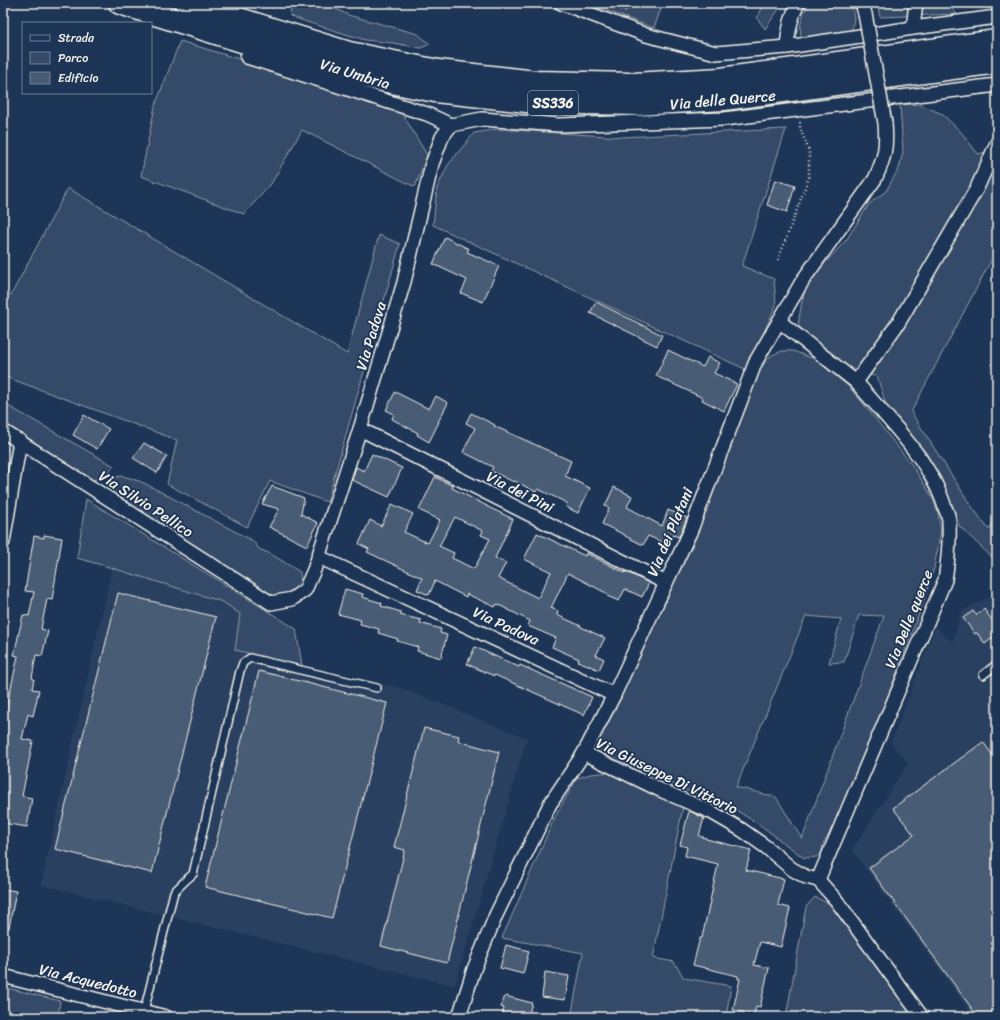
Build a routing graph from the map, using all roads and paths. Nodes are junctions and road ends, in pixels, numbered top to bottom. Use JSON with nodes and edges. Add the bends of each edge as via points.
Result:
{"nodes":[{"id":1,"x":120,"y":3,"type":"edge"},
{"id":2,"x":187,"y":3,"type":"edge"},
{"id":3,"x":561,"y":3,"type":"edge"},
{"id":4,"x":606,"y":3,"type":"edge"},
{"id":5,"x":630,"y":3,"type":"edge"},
{"id":6,"x":798,"y":3,"type":"edge"},
{"id":7,"x":916,"y":3,"type":"edge"},
{"id":8,"x":864,"y":9,"type":"edge"},
{"id":9,"x":997,"y":17,"type":"edge"},
{"id":10,"x":913,"y":28,"type":"junction"},
{"id":11,"x":997,"y":41,"type":"edge"},
{"id":12,"x":787,"y":47,"type":"junction"},
{"id":13,"x":247,"y":57,"type":"dead end"},
{"id":14,"x":997,"y":62,"type":"edge"},
{"id":15,"x":997,"y":85,"type":"edge"},
{"id":16,"x":800,"y":109,"type":"junction"},
{"id":17,"x":451,"y":125,"type":"junction"},
{"id":18,"x":997,"y":144,"type":"edge"},
{"id":19,"x":778,"y":260,"type":"dead end"},
{"id":20,"x":779,"y":321,"type":"junction"},
{"id":21,"x":856,"y":382,"type":"junction"},
{"id":22,"x":360,"y":429,"type":"junction"},
{"id":23,"x":3,"y":431,"type":"edge"},
{"id":24,"x":20,"y":441,"type":"junction"},
{"id":25,"x":3,"y":542,"type":"edge"},
{"id":26,"x":319,"y":557,"type":"junction"},
{"id":27,"x":666,"y":583,"type":"junction"},
{"id":28,"x":271,"y":603,"type":"joint"},
{"id":29,"x":997,"y":664,"type":"edge"},
{"id":30,"x":983,"y":675,"type":"dead end"},
{"id":31,"x":377,"y":688,"type":"dead end"},
{"id":32,"x":614,"y":695,"type":"junction"},
{"id":33,"x":584,"y":753,"type":"junction"},
{"id":34,"x":818,"y":880,"type":"junction"},
{"id":35,"x":3,"y":976,"type":"edge"},
{"id":36,"x":138,"y":1012,"type":"edge"},
{"id":37,"x":166,"y":1017,"type":"edge"},
{"id":38,"x":459,"y":1017,"type":"edge"},
{"id":39,"x":922,"y":1017,"type":"edge"}],
"edges":[{"from":1,"to":14,"type":"highway","number":"SS336","via":[[343,72],[435,91],[536,102],[636,104],[724,99]]},
{"from":2,"to":11,"type":"highway","number":"SS336","via":[[349,52],[438,71],[536,82],[633,84],[721,79]]},
{"from":3,"to":12,"type":"street","via":[[646,35],[716,53]]},
{"from":4,"to":5,"type":"path","via":[[627,11]]},
{"from":6,"to":12,"type":"street","via":[[790,23]]},
{"from":7,"to":10,"type":"street"},
{"from":8,"to":20,"type":"street","name":"Via dei Platani","bridge":true,"via":[[885,123],[885,152],[875,179],[803,280]]},
{"from":9,"to":10,"type":"street"},
{"from":10,"to":12,"type":"street"},
{"from":13,"to":17,"type":"street","name":"Via Umbria","via":[[427,114]]},
{"from":15,"to":16,"type":"street","name":"Via delle Querce"},
{"from":16,"to":17,"type":"street","name":"Via delle Querce","via":[[716,119],[559,125],[482,119]]},
{"from":16,"to":19,"type":"path","via":[[800,128],[809,151],[809,177]]},
{"from":17,"to":22,"type":"street","name":"Via Padova","via":[[442,137],[432,164],[404,282]]},
{"from":18,"to":21,"type":"street","via":[[977,188],[900,322]]},
{"from":20,"to":21,"type":"street"},
{"from":20,"to":27,"type":"street","name":"Via dei Platani","via":[[756,361],[690,530]]},
{"from":21,"to":34,"type":"street","name":"Via Delle querce","via":[[924,462],[942,497],[949,521],[948,558],[945,580]]},
{"from":22,"to":26,"type":"street","name":"Via Padova"},
{"from":22,"to":27,"type":"street","name":"Via dei Pini"},
{"from":23,"to":24,"type":"street","name":"Via Silvio Pellico"},
{"from":24,"to":25,"type":"street"},
{"from":24,"to":28,"type":"street","name":"Via Silvio Pellico"},
{"from":26,"to":28,"type":"street","name":"Via Padova","via":[[305,590],[292,599]]},
{"from":26,"to":32,"type":"street","name":"Via Padova"},
{"from":27,"to":32,"type":"street","name":"Via dei Platani"},
{"from":29,"to":30,"type":"lane"},
{"from":31,"to":36,"type":"lane","via":[[250,658],[243,663],[193,874],[174,892]]},
{"from":32,"to":33,"type":"street","name":"Via dei Platani"},
{"from":33,"to":34,"type":"street","name":"Via Giuseppe Di Vittorio","via":[[711,812],[742,830],[792,869]]},
{"from":33,"to":38,"type":"street","name":"Via Giuseppe Di Vittorio","via":[[550,804],[496,915],[474,969]]},
{"from":34,"to":39,"type":"street","name":"Via Giuseppe Di Vittorio","via":[[836,900]]},
{"from":35,"to":36,"type":"street","name":"Via Acquedotto"},
{"from":36,"to":37,"type":"street","name":"Via Acquedotto"}]}
